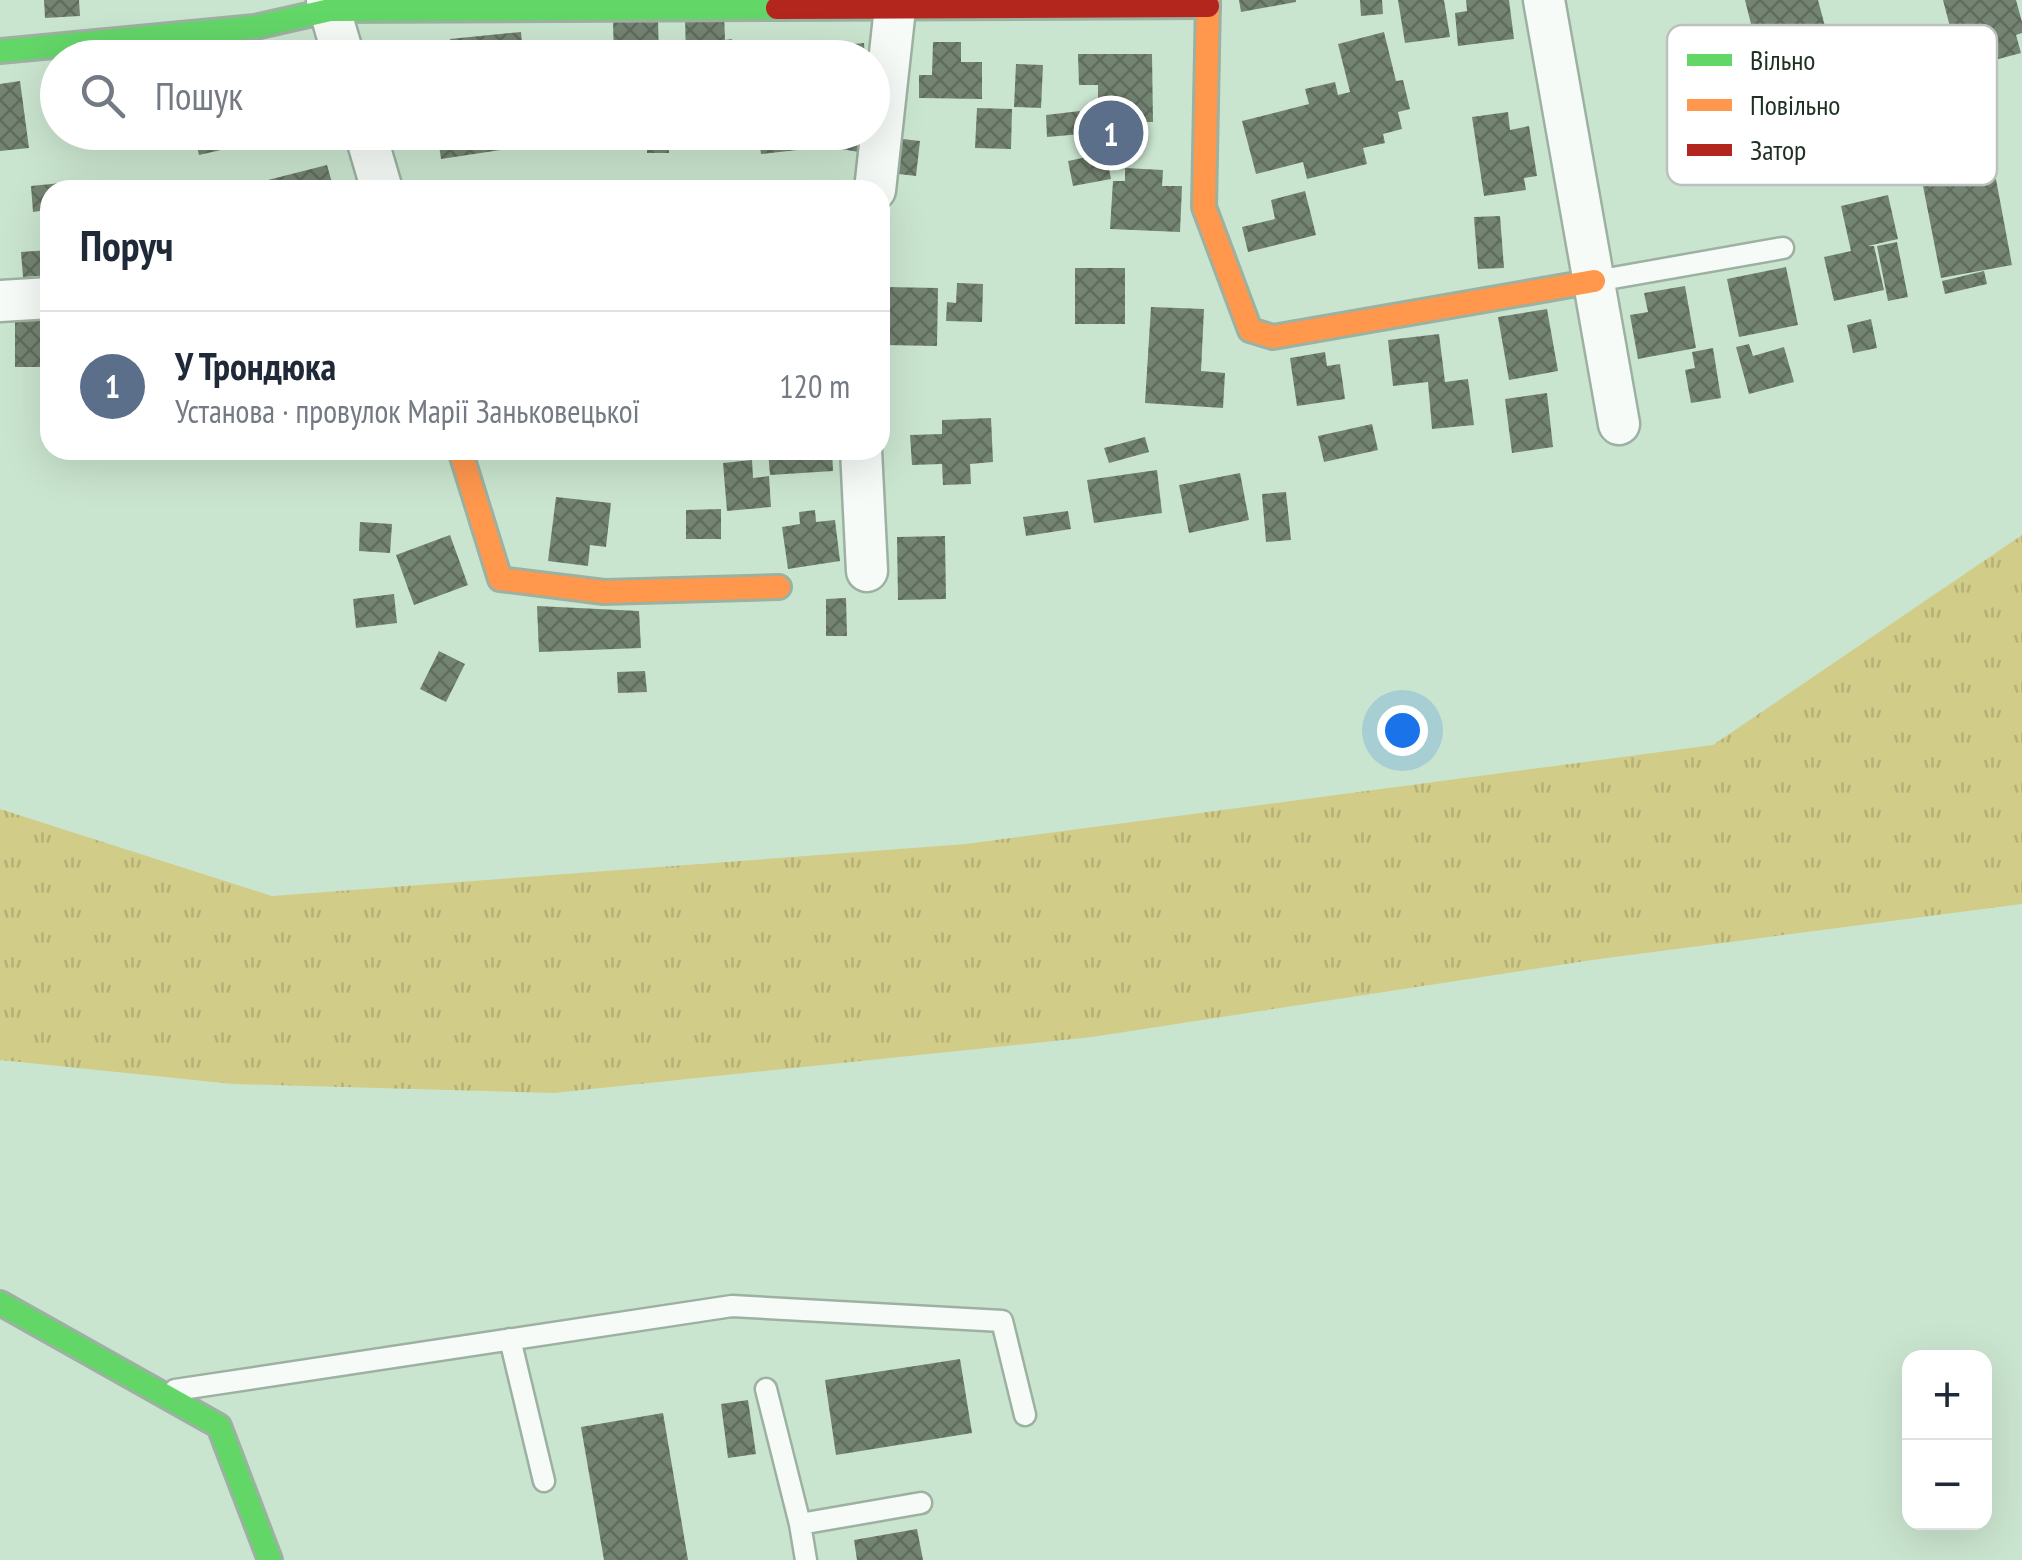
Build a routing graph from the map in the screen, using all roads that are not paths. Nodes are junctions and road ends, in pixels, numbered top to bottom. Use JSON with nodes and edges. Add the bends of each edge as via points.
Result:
{"nodes":[{"id":1,"x":1544,"y":0,"type":"edge"},
{"id":2,"x":1208,"y":3,"type":"edge"},
{"id":3,"x":329,"y":5,"type":"edge"},
{"id":4,"x":894,"y":8,"type":"junction"},
{"id":5,"x":117,"y":40,"type":"edge"},
{"id":6,"x":339,"y":40,"type":"edge"},
{"id":7,"x":890,"y":46,"type":"edge"},
{"id":8,"x":40,"y":47,"type":"edge"},
{"id":9,"x":0,"y":51,"type":"edge"},
{"id":10,"x":370,"y":150,"type":"edge"},
{"id":11,"x":879,"y":150,"type":"edge"},
{"id":12,"x":379,"y":180,"type":"edge"},
{"id":13,"x":876,"y":180,"type":"edge"},
{"id":14,"x":1783,"y":248,"type":"dead end"},
{"id":15,"x":1594,"y":281,"type":"junction"},
{"id":16,"x":40,"y":299,"type":"edge"},
{"id":17,"x":0,"y":301,"type":"edge"},
{"id":18,"x":1619,"y":424,"type":"dead end"},
{"id":19,"x":463,"y":460,"type":"edge"},
{"id":20,"x":861,"y":460,"type":"edge"},
{"id":21,"x":867,"y":571,"type":"dead end"},
{"id":22,"x":779,"y":587,"type":"dead end"},
{"id":23,"x":0,"y":1303,"type":"edge"},
{"id":24,"x":510,"y":1339,"type":"junction"},
{"id":25,"x":766,"y":1389,"type":"dead end"},
{"id":26,"x":158,"y":1392,"type":"junction"},
{"id":27,"x":1026,"y":1416,"type":"dead end"},
{"id":28,"x":544,"y":1481,"type":"dead end"},
{"id":29,"x":921,"y":1503,"type":"dead end"},
{"id":30,"x":800,"y":1524,"type":"junction"},
{"id":31,"x":270,"y":1560,"type":"edge"},
{"id":32,"x":806,"y":1560,"type":"edge"}],
"edges":[{"from":1,"to":15,"type":"street"},
{"from":2,"to":4,"type":"street"},
{"from":2,"to":15,"type":"street","via":[[1204,206],[1250,330],[1274,336]]},
{"from":3,"to":4,"type":"street"},
{"from":3,"to":5,"type":"street","via":[[255,27]]},
{"from":3,"to":6,"type":"street"},
{"from":4,"to":7,"type":"street"},
{"from":8,"to":9,"type":"street"},
{"from":10,"to":12,"type":"street"},
{"from":11,"to":13,"type":"street"},
{"from":14,"to":15,"type":"lane"},
{"from":15,"to":18,"type":"street"},
{"from":16,"to":17,"type":"street"},
{"from":19,"to":22,"type":"street","via":[[500,580],[551,590],[666,596]]},
{"from":20,"to":21,"type":"street"},
{"from":23,"to":26,"type":"street"},
{"from":24,"to":26,"type":"lane"},
{"from":24,"to":27,"type":"lane","via":[[732,1306],[1002,1320]]},
{"from":24,"to":28,"type":"lane"},
{"from":25,"to":30,"type":"lane"},
{"from":26,"to":31,"type":"street","via":[[220,1426]]},
{"from":29,"to":30,"type":"lane"},
{"from":30,"to":32,"type":"lane"}]}
